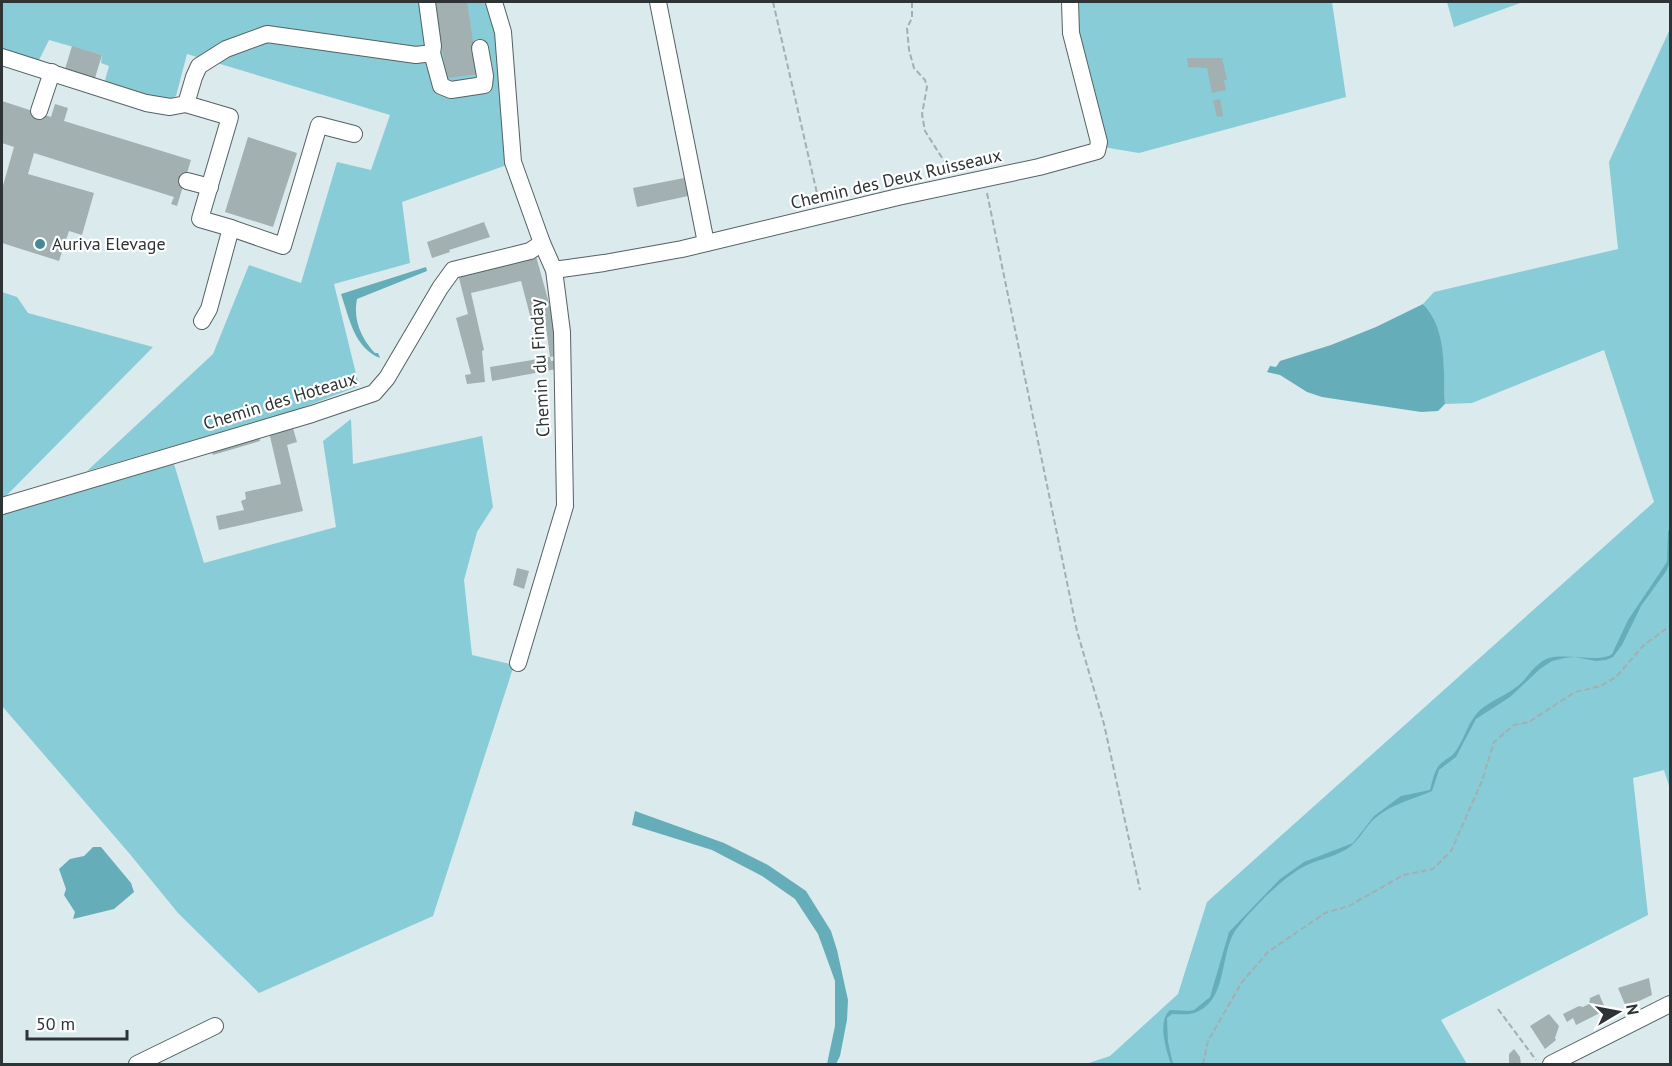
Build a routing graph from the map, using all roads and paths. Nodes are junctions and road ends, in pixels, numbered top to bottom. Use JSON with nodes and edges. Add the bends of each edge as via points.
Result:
{"nodes":[{"id":1,"x":426,"y":2,"type":"edge"},
{"id":2,"x":494,"y":2,"type":"edge"},
{"id":3,"x":658,"y":2,"type":"edge"},
{"id":4,"x":773,"y":2,"type":"edge"},
{"id":5,"x":912,"y":2,"type":"edge"},
{"id":6,"x":1070,"y":2,"type":"edge"},
{"id":7,"x":480,"y":48,"type":"dead end"},
{"id":8,"x":432,"y":52,"type":"junction"},
{"id":9,"x":2,"y":57,"type":"edge"},
{"id":10,"x":52,"y":72,"type":"junction"},
{"id":11,"x":186,"y":104,"type":"junction"},
{"id":12,"x":39,"y":111,"type":"dead end"},
{"id":13,"x":354,"y":134,"type":"dead end"},
{"id":14,"x":187,"y":180,"type":"dead end"},
{"id":15,"x":975,"y":180,"type":"junction"},
{"id":16,"x":955,"y":184,"type":"junction"},
{"id":17,"x":210,"y":187,"type":"junction"},
{"id":18,"x":818,"y":216,"type":"junction"},
{"id":19,"x":231,"y":228,"type":"junction"},
{"id":20,"x":542,"y":243,"type":"junction"},
{"id":21,"x":706,"y":243,"type":"junction"},
{"id":22,"x":554,"y":270,"type":"junction"},
{"id":23,"x":202,"y":321,"type":"dead end"},
{"id":24,"x":2,"y":506,"type":"edge"},
{"id":25,"x":1671,"y":626,"type":"edge"},
{"id":26,"x":518,"y":663,"type":"dead end"},
{"id":27,"x":1140,"y":890,"type":"dead end"},
{"id":28,"x":1671,"y":1004,"type":"edge"},
{"id":29,"x":1498,"y":1009,"type":"dead end"},
{"id":30,"x":215,"y":1026,"type":"dead end"},
{"id":31,"x":1544,"y":1062,"type":"edge"},
{"id":32,"x":137,"y":1065,"type":"edge"},
{"id":33,"x":1203,"y":1065,"type":"edge"}],
"edges":[{"from":1,"to":8,"type":"street"},
{"from":2,"to":20,"type":"street","name":"Chemin du Finday","via":[[503,32],[513,162]]},
{"from":3,"to":21,"type":"street"},
{"from":4,"to":18,"type":"path","via":[[819,197]]},
{"from":5,"to":16,"type":"path","via":[[912,18],[907,28],[909,50],[914,68],[926,80],[922,114],[925,131]]},
{"from":6,"to":15,"type":"street","name":"Chemin des Deux Ruisseaux","via":[[1071,33],[1099,142],[1097,150],[1039,168]]},
{"from":7,"to":8,"type":"street","via":[[484,86],[451,90],[441,87]]},
{"from":8,"to":11,"type":"street","via":[[416,55],[267,34],[226,49],[199,66]]},
{"from":9,"to":10,"type":"street"},
{"from":10,"to":11,"type":"street","via":[[146,103],[170,107]]},
{"from":10,"to":12,"type":"street"},
{"from":11,"to":17,"type":"street","via":[[230,117]]},
{"from":13,"to":19,"type":"street","via":[[319,125],[283,246]]},
{"from":14,"to":17,"type":"street"},
{"from":15,"to":16,"type":"street","name":"Chemin des Deux Ruisseaux"},
{"from":15,"to":27,"type":"path","via":[[987,190],[1077,631],[1104,724]]},
{"from":16,"to":18,"type":"street","name":"Chemin des Deux Ruisseaux"},
{"from":17,"to":19,"type":"street","via":[[201,219]]},
{"from":18,"to":21,"type":"street","name":"Chemin des Deux Ruisseaux"},
{"from":19,"to":23,"type":"street","via":[[209,309]]},
{"from":20,"to":22,"type":"street","name":"Chemin du Finday"},
{"from":20,"to":24,"type":"street","name":"Chemin des Hoteaux","via":[[530,251],[453,270],[374,393]]},
{"from":21,"to":22,"type":"street","name":"Chemin des Deux Ruisseaux"},
{"from":22,"to":26,"type":"street","name":"Chemin du Finday","via":[[562,332],[565,506]]},
{"from":25,"to":33,"type":"path","via":[[1644,645],[1616,677],[1575,692],[1529,722],[1514,725],[1494,742],[1482,782],[1451,851],[1433,869],[1403,875],[1349,906],[1325,913],[1268,952],[1236,992],[1208,1041]]},
{"from":28,"to":31,"type":"street"},
{"from":29,"to":31,"type":"path"},
{"from":30,"to":32,"type":"street"}]}
